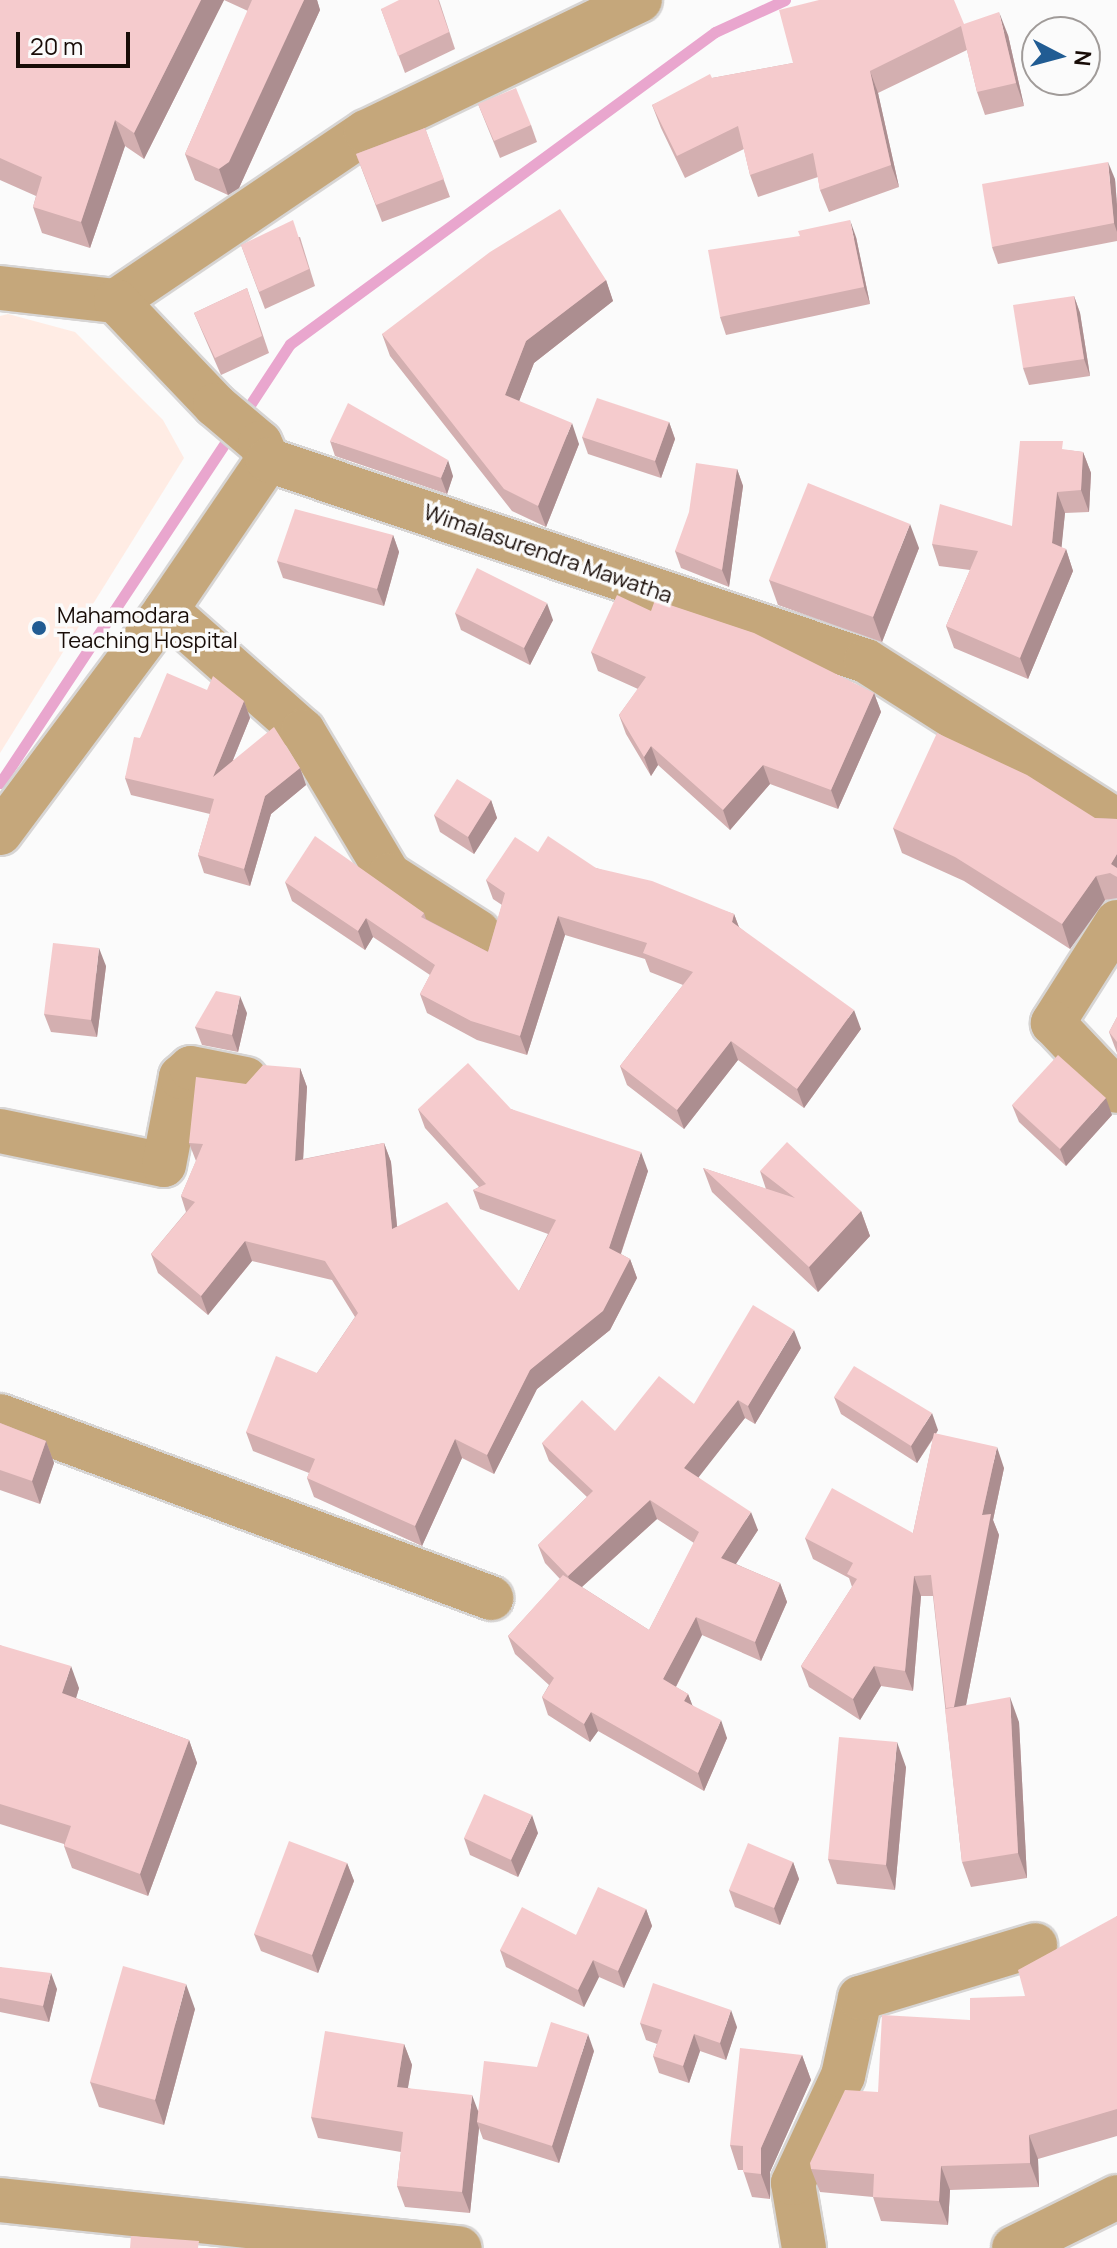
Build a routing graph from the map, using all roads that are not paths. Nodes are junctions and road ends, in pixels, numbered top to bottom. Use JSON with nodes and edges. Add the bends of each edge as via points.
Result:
{"nodes":[{"id":1,"x":640,"y":0,"type":"edge"},
{"id":2,"x":0,"y":288,"type":"edge"},
{"id":3,"x":116,"y":301,"type":"junction"},
{"id":4,"x":264,"y":451,"type":"junction"},
{"id":5,"x":166,"y":610,"type":"junction"},
{"id":6,"x":1117,"y":821,"type":"edge"},
{"id":7,"x":0,"y":833,"type":"edge"},
{"id":8,"x":1117,"y":922,"type":"edge"},
{"id":9,"x":478,"y":932,"type":"dead end"},
{"id":10,"x":246,"y":1079,"type":"edge"},
{"id":11,"x":1117,"y":1091,"type":"edge"},
{"id":12,"x":0,"y":1131,"type":"edge"},
{"id":13,"x":0,"y":1416,"type":"edge"},
{"id":14,"x":491,"y":1598,"type":"dead end"},
{"id":15,"x":1035,"y":1945,"type":"dead end"},
{"id":16,"x":1117,"y":2197,"type":"edge"},
{"id":17,"x":0,"y":2200,"type":"edge"},
{"id":18,"x":459,"y":2248,"type":"edge"},
{"id":19,"x":804,"y":2248,"type":"edge"},
{"id":20,"x":1014,"y":2248,"type":"edge"}],
"edges":[{"from":1,"to":3,"type":"street","via":[[366,132]]},
{"from":2,"to":3,"type":"street"},
{"from":3,"to":4,"type":"street","name":"Wimalasurendra Mawatha"},
{"from":4,"to":5,"type":"street"},
{"from":4,"to":6,"type":"street","name":"Wimalasurendra Mawatha","via":[[866,661]]},
{"from":5,"to":7,"type":"street"},
{"from":5,"to":9,"type":"street","via":[[303,731],[389,875]]},
{"from":8,"to":11,"type":"street","via":[[1053,1023]]},
{"from":10,"to":12,"type":"street","via":[[191,1068],[181,1077],[164,1165]]},
{"from":13,"to":14,"type":"street"},
{"from":15,"to":19,"type":"street","via":[[860,1998],[843,2076],[793,2183]]},
{"from":16,"to":20,"type":"street"},
{"from":17,"to":18,"type":"street"}]}
